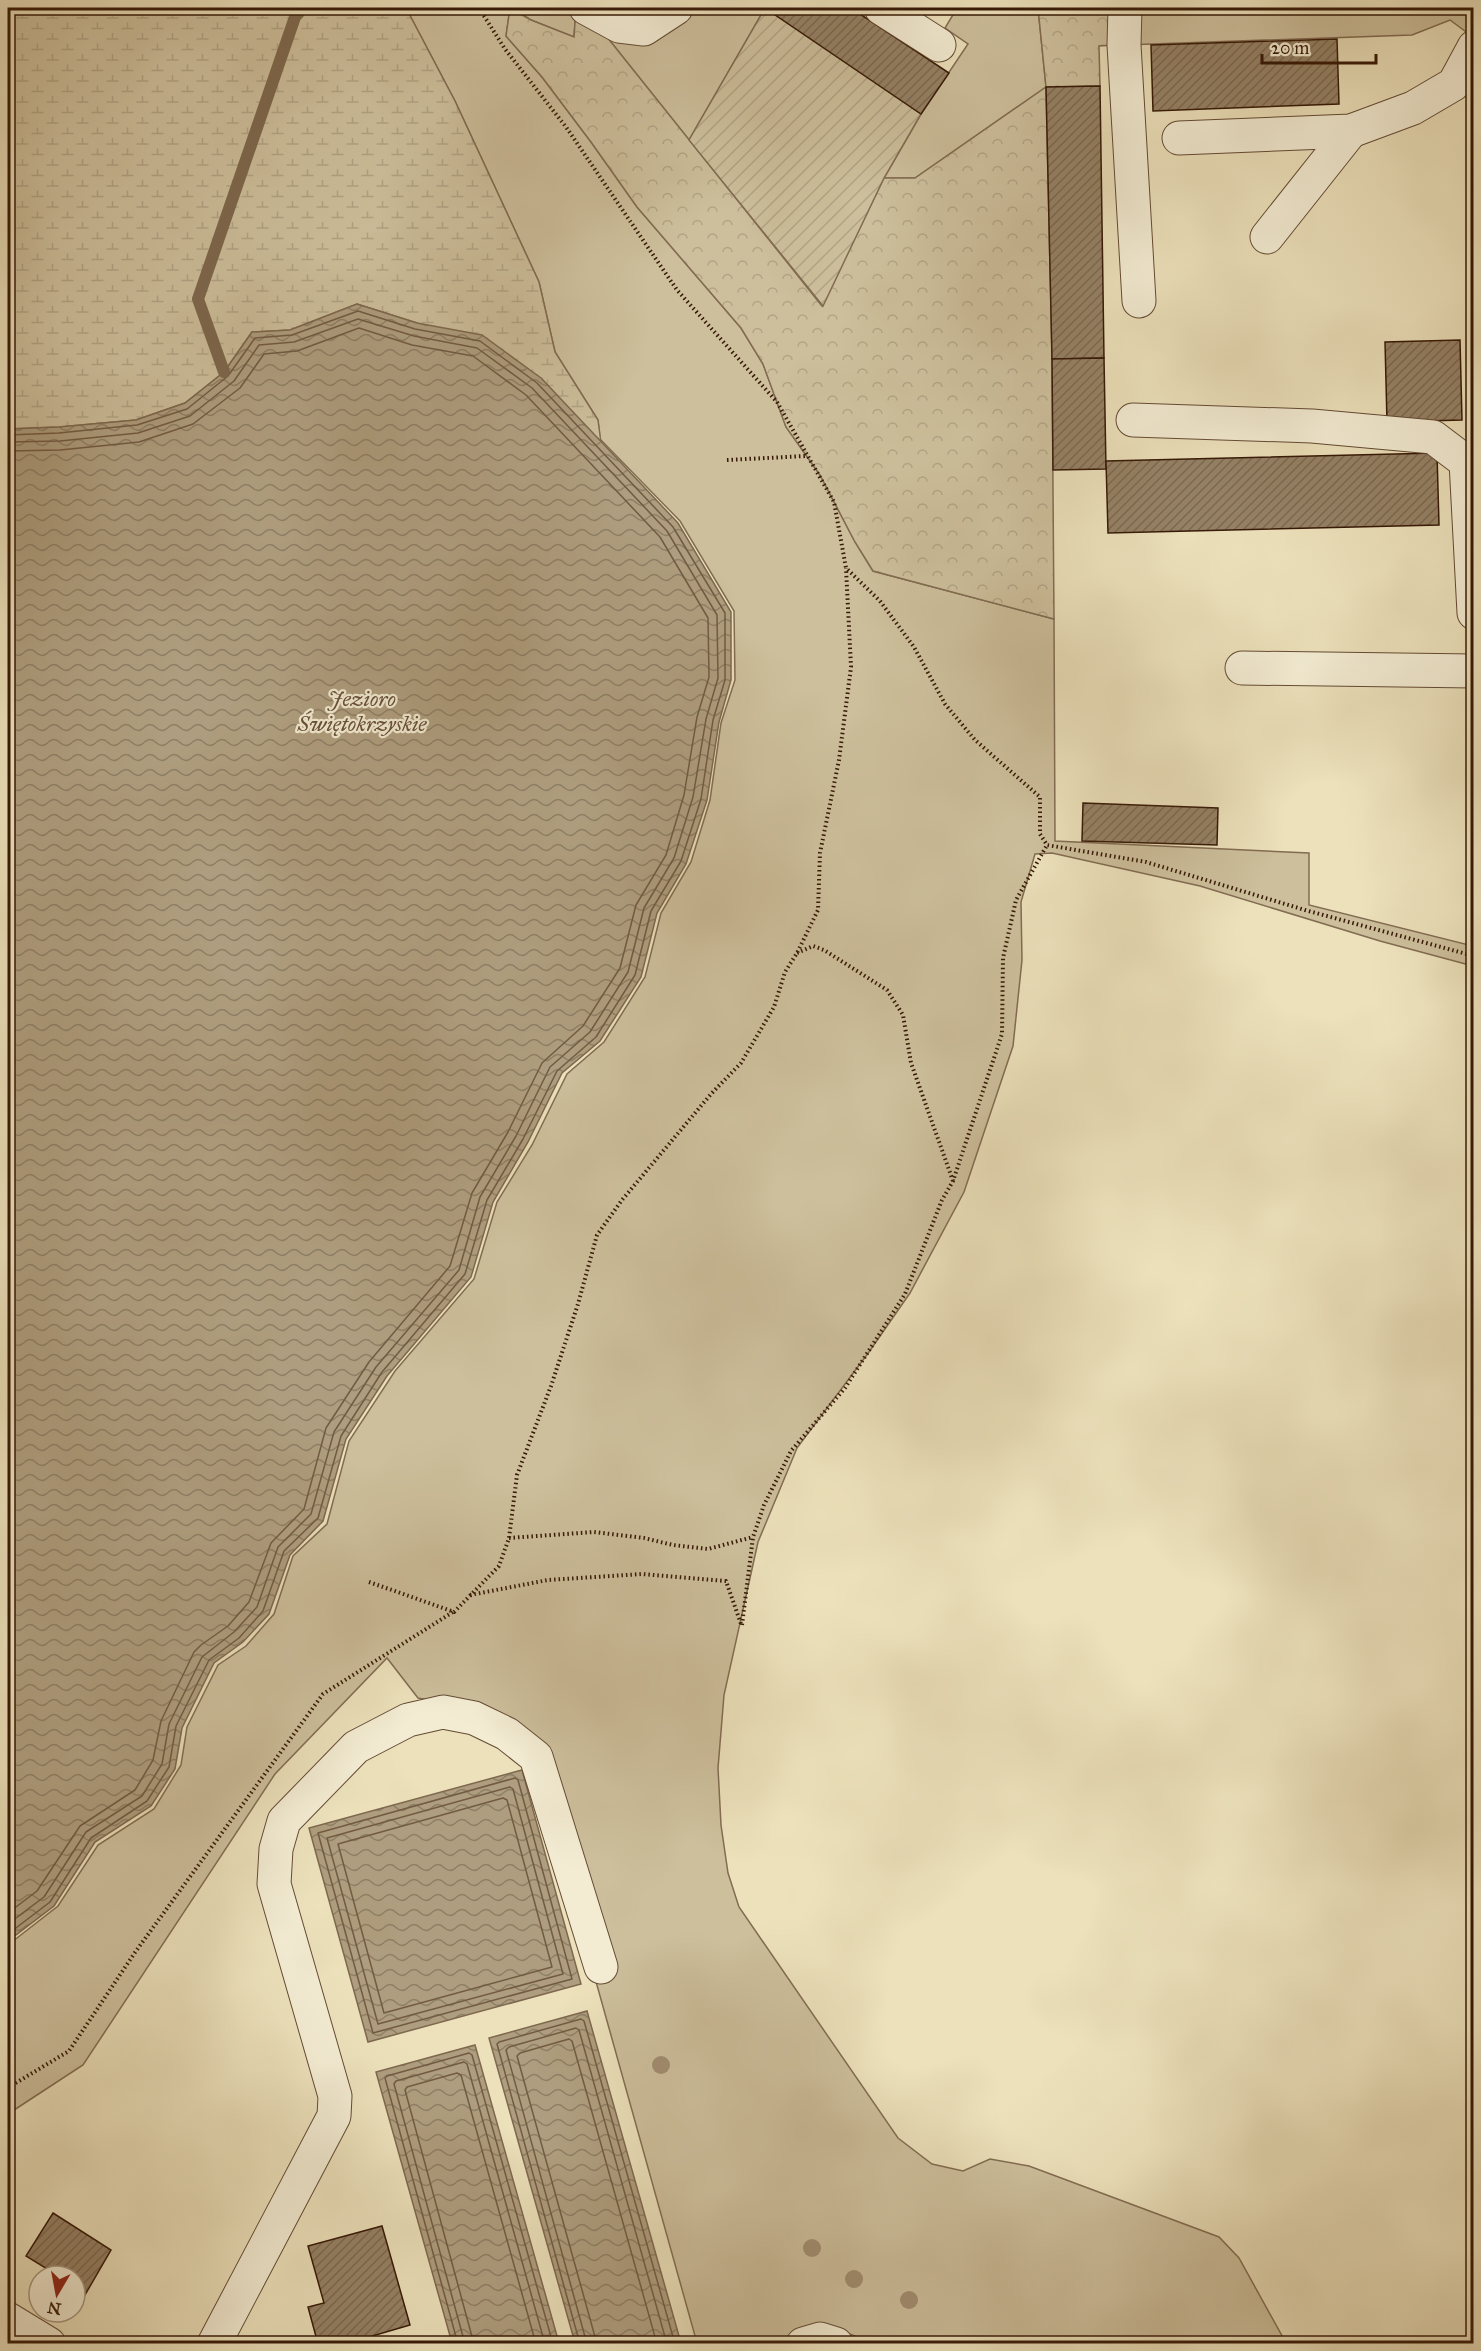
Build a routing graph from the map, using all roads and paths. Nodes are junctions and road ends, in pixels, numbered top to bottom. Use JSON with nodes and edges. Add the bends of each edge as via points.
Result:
{"nodes":[{"id":1,"x":479,"y":8,"type":"edge"},
{"id":2,"x":586,"y":8,"type":"edge"},
{"id":3,"x":675,"y":8,"type":"edge"},
{"id":4,"x":881,"y":8,"type":"edge"},
{"id":5,"x":1125,"y":8,"type":"edge"},
{"id":6,"x":917,"y":17,"type":"edge"},
{"id":7,"x":939,"y":45,"type":"dead end"},
{"id":8,"x":1473,"y":47,"type":"edge"},
{"id":9,"x":1351,"y":131,"type":"junction"},
{"id":10,"x":1179,"y":138,"type":"dead end"},
{"id":11,"x":1267,"y":237,"type":"dead end"},
{"id":12,"x":1139,"y":301,"type":"dead end"},
{"id":13,"x":1133,"y":420,"type":"dead end"},
{"id":14,"x":806,"y":456,"type":"junction"},
{"id":15,"x":727,"y":460,"type":"dead end"},
{"id":16,"x":846,"y":568,"type":"junction"},
{"id":17,"x":1473,"y":613,"type":"edge"},
{"id":18,"x":1242,"y":668,"type":"dead end"},
{"id":19,"x":1473,"y":671,"type":"edge"},
{"id":20,"x":1047,"y":845,"type":"junction"},
{"id":21,"x":797,"y":953,"type":"junction"},
{"id":22,"x":1473,"y":956,"type":"edge"},
{"id":23,"x":953,"y":1181,"type":"junction"},
{"id":24,"x":509,"y":1538,"type":"junction"},
{"id":25,"x":753,"y":1538,"type":"junction"},
{"id":26,"x":369,"y":1582,"type":"dead end"},
{"id":27,"x":470,"y":1595,"type":"junction"},
{"id":28,"x":454,"y":1612,"type":"junction"},
{"id":29,"x":601,"y":1967,"type":"dead end"},
{"id":30,"x":8,"y":2094,"type":"edge"},
{"id":31,"x":214,"y":2343,"type":"edge"},
{"id":32,"x":803,"y":2343,"type":"edge"},
{"id":33,"x":836,"y":2343,"type":"edge"}],
"edges":[{"from":1,"to":14,"type":"path","via":[[677,290],[777,402]]},
{"from":2,"to":3,"type":"lane","via":[[619,26],[644,28]]},
{"from":4,"to":6,"type":"lane"},
{"from":5,"to":12,"type":"lane"},
{"from":6,"to":7,"type":"lane"},
{"from":8,"to":9,"type":"lane","via":[[1454,84],[1413,108]]},
{"from":9,"to":10,"type":"lane"},
{"from":9,"to":11,"type":"lane"},
{"from":13,"to":17,"type":"lane","via":[[1312,426],[1433,437],[1466,462]]},
{"from":14,"to":15,"type":"path"},
{"from":14,"to":16,"type":"path","via":[[834,502]]},
{"from":16,"to":20,"type":"path","via":[[880,601],[914,647],[945,704],[975,741],[1040,797],[1040,834]]},
{"from":16,"to":21,"type":"path","via":[[851,667],[840,760],[820,854],[818,910]]},
{"from":18,"to":19,"type":"lane"},
{"from":20,"to":22,"type":"path","via":[[1146,862]]},
{"from":20,"to":23,"type":"path","via":[[1016,900],[1003,958],[1002,1034]]},
{"from":21,"to":23,"type":"path","via":[[813,946],[824,950],[887,990],[903,1015],[911,1062]]},
{"from":21,"to":24,"type":"path","via":[[784,972],[774,1007],[741,1063],[622,1200],[597,1235],[551,1386],[517,1475]]},
{"from":23,"to":25,"type":"path","via":[[905,1294],[845,1388],[790,1451]]},
{"from":24,"to":25,"type":"path","via":[[594,1532],[708,1549]]},
{"from":24,"to":27,"type":"path","via":[[499,1566]]},
{"from":25,"to":27,"type":"path","via":[[742,1625],[726,1581],[642,1574],[548,1580]]},
{"from":26,"to":28,"type":"path"},
{"from":27,"to":28,"type":"path"},
{"from":28,"to":30,"type":"path","via":[[323,1694],[136,1951],[69,2051],[14,2084]]},
{"from":29,"to":31,"type":"lane","via":[[536,1757],[507,1734],[474,1718],[443,1712],[408,1720],[356,1748],[284,1821],[274,1872],[274,1884],[335,2096],[334,2116]]},
{"from":32,"to":33,"type":"lane","via":[[820,2339]]}]}
